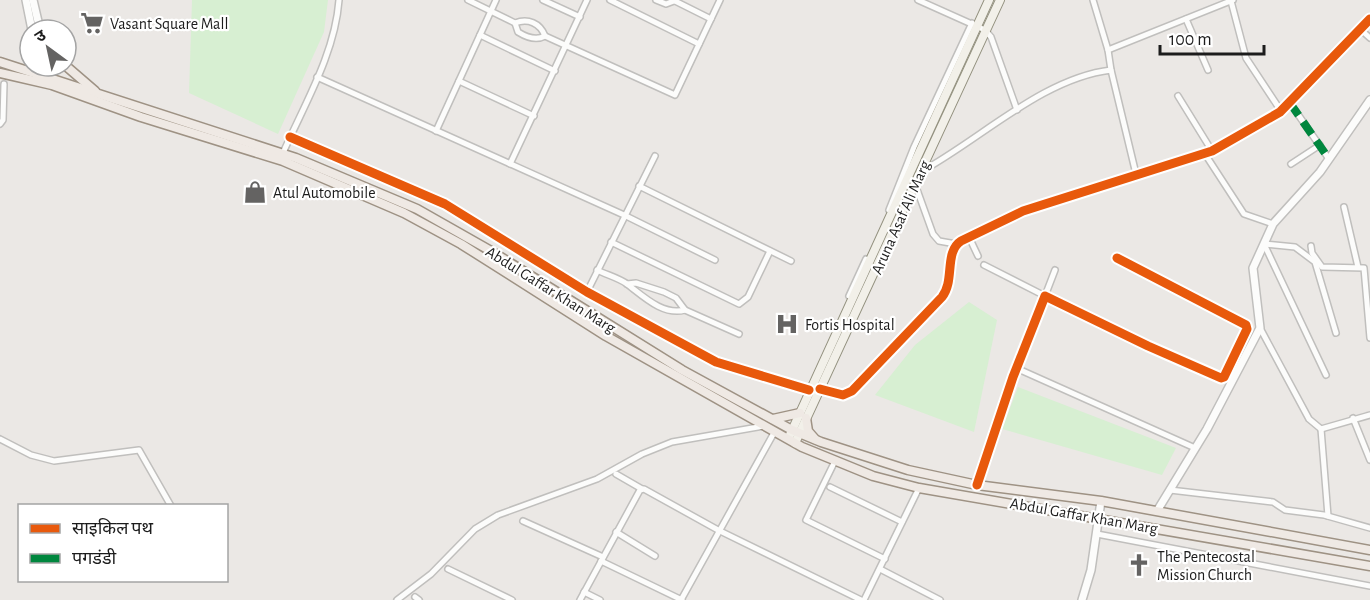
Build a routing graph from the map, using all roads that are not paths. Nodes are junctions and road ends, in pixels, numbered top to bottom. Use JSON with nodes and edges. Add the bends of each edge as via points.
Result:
{"nodes":[{"id":1,"x":26,"y":0,"type":"edge"},
{"id":2,"x":33,"y":0,"type":"edge"},
{"id":3,"x":339,"y":0,"type":"edge"},
{"id":4,"x":468,"y":0,"type":"edge"},
{"id":5,"x":496,"y":0,"type":"edge"},
{"id":6,"x":543,"y":0,"type":"edge"},
{"id":7,"x":588,"y":0,"type":"edge"},
{"id":8,"x":610,"y":0,"type":"edge"},
{"id":9,"x":656,"y":0,"type":"edge"},
{"id":10,"x":720,"y":0,"type":"edge"},
{"id":11,"x":918,"y":0,"type":"edge"},
{"id":12,"x":990,"y":0,"type":"edge"},
{"id":13,"x":1000,"y":0,"type":"edge"},
{"id":14,"x":1093,"y":0,"type":"edge"},
{"id":15,"x":1232,"y":0,"type":"edge"},
{"id":16,"x":673,"y":1,"type":"edge"},
{"id":17,"x":491,"y":11,"type":"junction"},
{"id":18,"x":580,"y":17,"type":"junction"},
{"id":19,"x":30,"y":18,"type":"edge"},
{"id":20,"x":37,"y":18,"type":"edge"},
{"id":21,"x":711,"y":19,"type":"junction"},
{"id":22,"x":1186,"y":19,"type":"junction"},
{"id":23,"x":1370,"y":19,"type":"edge"},
{"id":24,"x":515,"y":23,"type":"junction"},
{"id":25,"x":978,"y":26,"type":"junction"},
{"id":26,"x":1360,"y":29,"type":"junction"},
{"id":27,"x":480,"y":35,"type":"junction"},
{"id":28,"x":545,"y":36,"type":"junction"},
{"id":29,"x":1370,"y":38,"type":"edge"},
{"id":30,"x":567,"y":44,"type":"junction"},
{"id":31,"x":699,"y":44,"type":"junction"},
{"id":32,"x":1108,"y":50,"type":"junction"},
{"id":33,"x":0,"y":62,"type":"edge"},
{"id":34,"x":18,"y":67,"type":"edge"},
{"id":35,"x":1111,"y":70,"type":"junction"},
{"id":36,"x":1208,"y":70,"type":"dead end"},
{"id":37,"x":555,"y":71,"type":"junction"},
{"id":38,"x":0,"y":73,"type":"edge"},
{"id":39,"x":18,"y":73,"type":"edge"},
{"id":40,"x":78,"y":76,"type":"edge"},
{"id":41,"x":317,"y":77,"type":"junction"},
{"id":42,"x":51,"y":78,"type":"edge"},
{"id":43,"x":52,"y":78,"type":"edge"},
{"id":44,"x":459,"y":81,"type":"junction"},
{"id":45,"x":4,"y":84,"type":"dead end"},
{"id":46,"x":99,"y":94,"type":"junction"},
{"id":47,"x":1178,"y":96,"type":"dead end"},
{"id":48,"x":1290,"y":103,"type":"junction"},
{"id":49,"x":1369,"y":104,"type":"edge"},
{"id":50,"x":1017,"y":110,"type":"junction"},
{"id":51,"x":1281,"y":111,"type":"junction"},
{"id":52,"x":534,"y":116,"type":"junction"},
{"id":53,"x":0,"y":124,"type":"edge"},
{"id":54,"x":436,"y":131,"type":"junction"},
{"id":55,"x":290,"y":137,"type":"junction"},
{"id":56,"x":1320,"y":145,"type":"junction"},
{"id":57,"x":1212,"y":151,"type":"junction"},
{"id":58,"x":283,"y":153,"type":"junction"},
{"id":59,"x":1205,"y":154,"type":"junction"},
{"id":60,"x":655,"y":156,"type":"dead end"},
{"id":61,"x":1329,"y":159,"type":"junction"},
{"id":62,"x":510,"y":164,"type":"junction"},
{"id":63,"x":1291,"y":164,"type":"dead end"},
{"id":64,"x":919,"y":172,"type":"junction"},
{"id":65,"x":1136,"y":174,"type":"junction"},
{"id":66,"x":914,"y":183,"type":"junction"},
{"id":67,"x":639,"y":186,"type":"junction"},
{"id":68,"x":1344,"y":207,"type":"dead end"},
{"id":69,"x":624,"y":215,"type":"junction"},
{"id":70,"x":1273,"y":224,"type":"junction"},
{"id":71,"x":969,"y":237,"type":"junction"},
{"id":72,"x":611,"y":242,"type":"junction"},
{"id":73,"x":956,"y":244,"type":"junction"},
{"id":74,"x":1264,"y":244,"type":"junction"},
{"id":75,"x":1311,"y":246,"type":"dead end"},
{"id":76,"x":770,"y":251,"type":"junction"},
{"id":77,"x":978,"y":256,"type":"dead end"},
{"id":78,"x":1117,"y":258,"type":"dead end"},
{"id":79,"x":715,"y":260,"type":"dead end"},
{"id":80,"x":792,"y":261,"type":"dead end"},
{"id":81,"x":984,"y":265,"type":"dead end"},
{"id":82,"x":1358,"y":267,"type":"junction"},
{"id":83,"x":597,"y":270,"type":"junction"},
{"id":84,"x":1055,"y":270,"type":"dead end"},
{"id":85,"x":627,"y":284,"type":"junction"},
{"id":86,"x":587,"y":292,"type":"junction"},
{"id":87,"x":849,"y":296,"type":"dead end"},
{"id":88,"x":1045,"y":296,"type":"junction"},
{"id":89,"x":685,"y":310,"type":"junction"},
{"id":90,"x":1260,"y":328,"type":"junction"},
{"id":91,"x":1336,"y":333,"type":"dead end"},
{"id":92,"x":739,"y":334,"type":"dead end"},
{"id":93,"x":1370,"y":338,"type":"edge"},
{"id":94,"x":1016,"y":368,"type":"junction"},
{"id":95,"x":1326,"y":375,"type":"dead end"},
{"id":96,"x":820,"y":389,"type":"junction"},
{"id":97,"x":809,"y":390,"type":"junction"},
{"id":98,"x":803,"y":415,"type":"junction"},
{"id":99,"x":1370,"y":415,"type":"edge"},
{"id":100,"x":1353,"y":418,"type":"junction"},
{"id":101,"x":772,"y":425,"type":"junction"},
{"id":102,"x":1321,"y":429,"type":"junction"},
{"id":103,"x":796,"y":432,"type":"junction"},
{"id":104,"x":0,"y":439,"type":"edge"},
{"id":105,"x":821,"y":442,"type":"junction"},
{"id":106,"x":795,"y":443,"type":"junction"},
{"id":107,"x":1195,"y":448,"type":"junction"},
{"id":108,"x":1370,"y":460,"type":"edge"},
{"id":109,"x":836,"y":461,"type":"junction"},
{"id":110,"x":616,"y":474,"type":"dead end"},
{"id":111,"x":977,"y":485,"type":"junction"},
{"id":112,"x":830,"y":487,"type":"dead end"},
{"id":113,"x":919,"y":488,"type":"junction"},
{"id":114,"x":642,"y":489,"type":"junction"},
{"id":115,"x":1170,"y":490,"type":"junction"},
{"id":116,"x":1101,"y":501,"type":"junction"},
{"id":117,"x":170,"y":504,"type":"edge"},
{"id":118,"x":1157,"y":511,"type":"junction"},
{"id":119,"x":1328,"y":516,"type":"junction"},
{"id":120,"x":1100,"y":518,"type":"junction"},
{"id":121,"x":523,"y":521,"type":"dead end"},
{"id":122,"x":902,"y":522,"type":"junction"},
{"id":123,"x":1370,"y":528,"type":"edge"},
{"id":124,"x":718,"y":530,"type":"junction"},
{"id":125,"x":616,"y":532,"type":"junction"},
{"id":126,"x":1097,"y":534,"type":"junction"},
{"id":127,"x":1370,"y":550,"type":"edge"},
{"id":128,"x":655,"y":556,"type":"dead end"},
{"id":129,"x":602,"y":559,"type":"junction"},
{"id":130,"x":885,"y":559,"type":"junction"},
{"id":131,"x":1370,"y":566,"type":"edge"},
{"id":132,"x":880,"y":568,"type":"junction"},
{"id":133,"x":448,"y":569,"type":"dead end"},
{"id":134,"x":1370,"y":586,"type":"edge"},
{"id":135,"x":584,"y":592,"type":"junction"},
{"id":136,"x":397,"y":600,"type":"edge"},
{"id":137,"x":512,"y":600,"type":"edge"},
{"id":138,"x":580,"y":600,"type":"edge"},
{"id":139,"x":600,"y":600,"type":"edge"},
{"id":140,"x":681,"y":600,"type":"edge"},
{"id":141,"x":862,"y":600,"type":"edge"},
{"id":142,"x":940,"y":600,"type":"edge"},
{"id":143,"x":1082,"y":600,"type":"edge"}],
"edges":[{"from":1,"to":19,"type":"street"},
{"from":2,"to":20,"type":"street"},
{"from":3,"to":41,"type":"street","via":[[336,23]]},
{"from":4,"to":17,"type":"street"},
{"from":5,"to":17,"type":"street"},
{"from":6,"to":18,"type":"street"},
{"from":7,"to":18,"type":"street"},
{"from":8,"to":31,"type":"street"},
{"from":9,"to":16,"type":"street","via":[[666,4]]},
{"from":10,"to":21,"type":"street"},
{"from":11,"to":25,"type":"street"},
{"from":12,"to":25,"type":"main road","name":"Aruna Asaf Ali Marg"},
{"from":13,"to":25,"type":"main road","name":"Aruna Asaf Ali Marg"},
{"from":14,"to":32,"type":"street"},
{"from":15,"to":22,"type":"street"},
{"from":15,"to":51,"type":"street","via":[[1246,58]]},
{"from":16,"to":21,"type":"street"},
{"from":17,"to":24,"type":"street"},
{"from":17,"to":27,"type":"street"},
{"from":18,"to":30,"type":"street"},
{"from":21,"to":31,"type":"street"},
{"from":22,"to":32,"type":"street"},
{"from":22,"to":36,"type":"street"},
{"from":23,"to":26,"type":"street"},
{"from":24,"to":28,"type":"street","via":[[526,20],[541,27]]},
{"from":24,"to":28,"type":"street","via":[[522,34],[537,39]]},
{"from":25,"to":50,"type":"street","via":[[991,38]]},
{"from":25,"to":64,"type":"main road","name":"Aruna Asaf Ali Marg"},
{"from":25,"to":87,"type":"street"},
{"from":25,"to":97,"type":"main road","name":"Aruna Asaf Ali Marg"},
{"from":26,"to":29,"type":"street"},
{"from":26,"to":48,"type":"street"},
{"from":27,"to":37,"type":"street"},
{"from":27,"to":44,"type":"street"},
{"from":28,"to":30,"type":"street"},
{"from":30,"to":31,"type":"street","via":[[675,95]]},
{"from":30,"to":37,"type":"street"},
{"from":32,"to":35,"type":"street"},
{"from":33,"to":34,"type":"main road","name":"Abdul Gaffar Khan Marg"},
{"from":35,"to":50,"type":"street","via":[[1072,81]]},
{"from":35,"to":65,"type":"street"},
{"from":37,"to":52,"type":"street"},
{"from":38,"to":39,"type":"main road","name":"Abdul Gaffar Khan Marg"},
{"from":40,"to":46,"type":"main road"},
{"from":41,"to":54,"type":"street"},
{"from":41,"to":55,"type":"street"},
{"from":42,"to":101,"type":"main road","name":"Abdul Gaffar Khan Marg","via":[[283,161],[404,213],[461,244],[606,336]]},
{"from":43,"to":46,"type":"main road","name":"Abdul Gaffar Khan Marg"},
{"from":44,"to":52,"type":"street"},
{"from":44,"to":54,"type":"street"},
{"from":45,"to":53,"type":"street"},
{"from":46,"to":58,"type":"main road","name":"Abdul Gaffar Khan Marg"},
{"from":47,"to":57,"type":"street"},
{"from":48,"to":51,"type":"street"},
{"from":48,"to":56,"type":"street"},
{"from":49,"to":61,"type":"street"},
{"from":50,"to":64,"type":"street"},
{"from":51,"to":57,"type":"street"},
{"from":52,"to":62,"type":"street"},
{"from":54,"to":62,"type":"street"},
{"from":55,"to":58,"type":"street"},
{"from":55,"to":86,"type":"street","via":[[445,204]]},
{"from":56,"to":61,"type":"street"},
{"from":56,"to":63,"type":"street"},
{"from":57,"to":59,"type":"street"},
{"from":58,"to":101,"type":"main road","name":"Abdul Gaffar Khan Marg","via":[[369,187],[437,220]]},
{"from":59,"to":65,"type":"street"},
{"from":59,"to":70,"type":"street","via":[[1244,214]]},
{"from":60,"to":67,"type":"street"},
{"from":61,"to":70,"type":"street"},
{"from":62,"to":69,"type":"street"},
{"from":64,"to":66,"type":"main road","name":"Aruna Asaf Ali Marg"},
{"from":65,"to":71,"type":"street","via":[[1016,214]]},
{"from":66,"to":73,"type":"street","via":[[933,234],[939,241]]},
{"from":66,"to":96,"type":"main road","name":"Aruna Asaf Ali Marg"},
{"from":67,"to":69,"type":"street"},
{"from":67,"to":76,"type":"street"},
{"from":68,"to":82,"type":"street"},
{"from":69,"to":72,"type":"street"},
{"from":69,"to":79,"type":"street"},
{"from":70,"to":74,"type":"street"},
{"from":71,"to":73,"type":"street"},
{"from":71,"to":77,"type":"street"},
{"from":72,"to":76,"type":"street","via":[[739,304],[748,297]]},
{"from":72,"to":83,"type":"street"},
{"from":73,"to":96,"type":"street","via":[[942,297],[852,391],[843,395]]},
{"from":74,"to":90,"type":"street","via":[[1253,268]]},
{"from":74,"to":91,"type":"street","via":[[1295,247],[1315,262]]},
{"from":74,"to":95,"type":"street"},
{"from":75,"to":82,"type":"street","via":[[1322,267]]},
{"from":76,"to":80,"type":"street"},
{"from":78,"to":88,"type":"street","via":[[1247,326],[1222,378]]},
{"from":81,"to":88,"type":"street"},
{"from":82,"to":93,"type":"street","via":[[1366,271]]},
{"from":83,"to":85,"type":"street"},
{"from":83,"to":86,"type":"street"},
{"from":84,"to":88,"type":"street"},
{"from":85,"to":89,"type":"street","via":[[666,309]]},
{"from":85,"to":89,"type":"street","via":[[664,292],[676,298]]},
{"from":86,"to":97,"type":"street","via":[[716,362]]},
{"from":88,"to":94,"type":"street"},
{"from":89,"to":92,"type":"street"},
{"from":90,"to":102,"type":"street","via":[[1309,419]]},
{"from":90,"to":107,"type":"street"},
{"from":94,"to":107,"type":"street"},
{"from":94,"to":111,"type":"street"},
{"from":96,"to":98,"type":"main road","name":"Aruna Asaf Ali Marg"},
{"from":97,"to":98,"type":"main road","name":"Aruna Asaf Ali Marg"},
{"from":98,"to":101,"type":"main road"},
{"from":98,"to":103,"type":"main road","name":"Aruna Asaf Ali Marg"},
{"from":98,"to":105,"type":"main road","via":[[808,431]]},
{"from":99,"to":100,"type":"street"},
{"from":100,"to":102,"type":"street"},
{"from":100,"to":108,"type":"street"},
{"from":101,"to":103,"type":"main road","name":"Abdul Gaffar Khan Marg"},
{"from":101,"to":106,"type":"main road","name":"Abdul Gaffar Khan Marg"},
{"from":101,"to":124,"type":"street","via":[[761,455]]},
{"from":101,"to":136,"type":"street","via":[[672,442],[597,479],[498,515],[475,529],[431,574]]},
{"from":102,"to":119,"type":"street"},
{"from":103,"to":105,"type":"main road","name":"Abdul Gaffar Khan Marg"},
{"from":103,"to":106,"type":"main road","name":"Aruna Asaf Ali Marg"},
{"from":104,"to":117,"type":"street","via":[[31,455],[54,460],[139,450]]},
{"from":105,"to":111,"type":"main road","name":"Abdul Gaffar Khan Marg","via":[[908,470]]},
{"from":106,"to":109,"type":"main road","name":"Abdul Gaffar Khan Marg"},
{"from":107,"to":115,"type":"street"},
{"from":109,"to":113,"type":"main road","name":"Abdul Gaffar Khan Marg"},
{"from":109,"to":130,"type":"street","via":[[806,519]]},
{"from":110,"to":114,"type":"street"},
{"from":111,"to":116,"type":"main road","name":"Abdul Gaffar Khan Marg"},
{"from":112,"to":122,"type":"street"},
{"from":113,"to":120,"type":"main road","name":"Abdul Gaffar Khan Marg"},
{"from":113,"to":122,"type":"street"},
{"from":114,"to":124,"type":"street"},
{"from":114,"to":125,"type":"street"},
{"from":115,"to":118,"type":"street"},
{"from":115,"to":119,"type":"street","via":[[1273,502],[1285,510]]},
{"from":116,"to":118,"type":"main road","name":"Abdul Gaffar Khan Marg"},
{"from":116,"to":120,"type":"street"},
{"from":118,"to":127,"type":"main road","name":"Abdul Gaffar Khan Marg"},
{"from":119,"to":123,"type":"street"},
{"from":120,"to":126,"type":"street"},
{"from":120,"to":131,"type":"main road","name":"Abdul Gaffar Khan Marg"},
{"from":121,"to":129,"type":"street"},
{"from":122,"to":130,"type":"street"},
{"from":124,"to":140,"type":"street"},
{"from":124,"to":141,"type":"street"},
{"from":125,"to":128,"type":"street"},
{"from":125,"to":129,"type":"street"},
{"from":126,"to":134,"type":"street"},
{"from":126,"to":143,"type":"street"},
{"from":129,"to":135,"type":"street"},
{"from":129,"to":140,"type":"street"},
{"from":130,"to":132,"type":"street"},
{"from":132,"to":141,"type":"street"},
{"from":132,"to":142,"type":"street"},
{"from":133,"to":137,"type":"street"},
{"from":135,"to":138,"type":"street"},
{"from":135,"to":139,"type":"street"}]}
